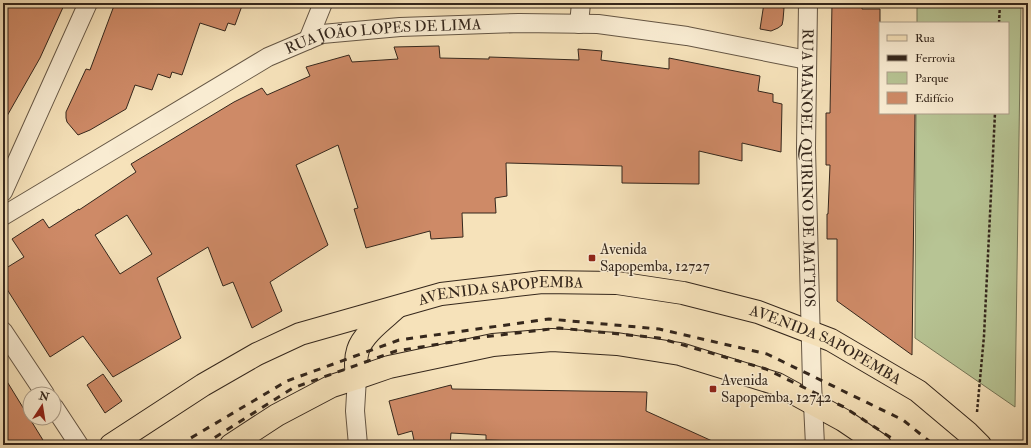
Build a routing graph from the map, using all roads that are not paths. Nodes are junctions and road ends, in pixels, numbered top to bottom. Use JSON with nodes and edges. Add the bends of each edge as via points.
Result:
{"nodes":[{"id":1,"x":88,"y":3,"type":"edge"},
{"id":2,"x":323,"y":3,"type":"edge"},
{"id":3,"x":582,"y":3,"type":"edge"},
{"id":4,"x":808,"y":3,"type":"edge"},
{"id":5,"x":579,"y":24,"type":"junction"},
{"id":6,"x":308,"y":40,"type":"junction"},
{"id":7,"x":807,"y":60,"type":"junction"},
{"id":8,"x":3,"y":192,"type":"edge"},
{"id":9,"x":3,"y":216,"type":"edge"},
{"id":10,"x":398,"y":306,"type":"junction"},
{"id":11,"x":3,"y":331,"type":"edge"},
{"id":12,"x":810,"y":332,"type":"junction"},
{"id":13,"x":357,"y":378,"type":"junction"},
{"id":14,"x":40,"y":386,"type":"edge"},
{"id":15,"x":813,"y":403,"type":"junction"},
{"id":16,"x":62,"y":419,"type":"edge"},
{"id":17,"x":977,"y":443,"type":"edge"},
{"id":18,"x":79,"y":445,"type":"edge"},
{"id":19,"x":111,"y":445,"type":"edge"},
{"id":20,"x":231,"y":445,"type":"edge"},
{"id":21,"x":358,"y":445,"type":"edge"},
{"id":22,"x":814,"y":445,"type":"edge"},
{"id":23,"x":880,"y":445,"type":"edge"}],
"edges":[{"from":1,"to":8,"type":"street"},
{"from":2,"to":6,"type":"street"},
{"from":3,"to":5,"type":"street"},
{"from":4,"to":7,"type":"street","name":"RUA MANOEL QUIRINO DE MATTOS"},
{"from":5,"to":6,"type":"street","name":"RUA JOÃO LOPES DE LIMA","via":[[519,23],[400,27],[322,34]]},
{"from":5,"to":7,"type":"street","name":"RUA JOÃO LOPES DE LIMA","via":[[598,24],[687,36]]},
{"from":6,"to":9,"type":"street","name":"RUA JOÃO LOPES DE LIMA","via":[[268,57]]},
{"from":7,"to":12,"type":"street","name":"RUA MANOEL QUIRINO DE MATTOS"},
{"from":10,"to":12,"type":"main road","name":"AVENIDA SAPOPEMBA","via":[[441,294],[542,282],[617,283],[683,293],[758,312]]},
{"from":10,"to":13,"type":"main road","via":[[358,348]]},
{"from":10,"to":19,"type":"main road","name":"AVENIDA SAPOPEMBA","via":[[300,334],[257,354],[203,385]]},
{"from":11,"to":14,"type":"street"},
{"from":12,"to":15,"type":"street","name":"RUA MANOEL QUIRINO DE MATTOS"},
{"from":12,"to":17,"type":"main road","name":"AVENIDA SAPOPEMBA","via":[[831,340],[918,391]]},
{"from":13,"to":15,"type":"main road","via":[[389,367],[493,345],[552,340],[617,344],[680,354],[777,384]]},
{"from":13,"to":20,"type":"main road","via":[[332,386],[277,415]]},
{"from":13,"to":21,"type":"street","via":[[355,411]]},
{"from":15,"to":22,"type":"street","name":"RUA MANOEL QUIRINO DE MATTOS"},
{"from":15,"to":23,"type":"main road"},
{"from":16,"to":18,"type":"street"}]}
